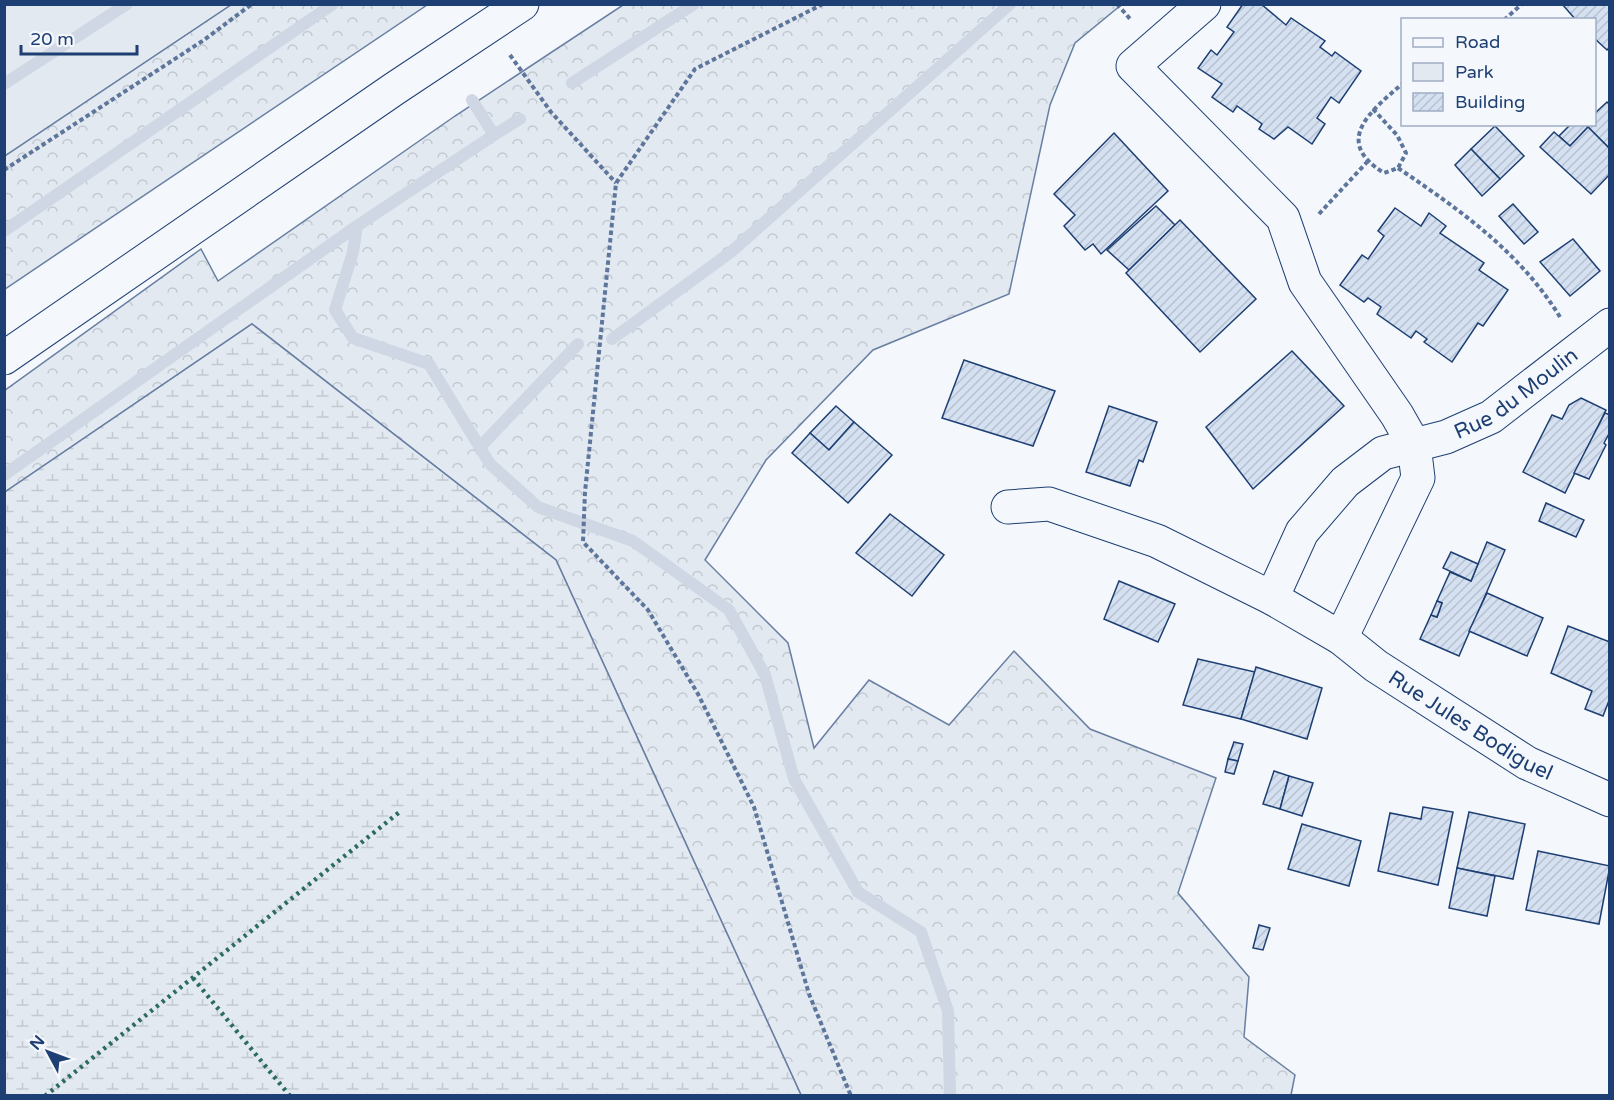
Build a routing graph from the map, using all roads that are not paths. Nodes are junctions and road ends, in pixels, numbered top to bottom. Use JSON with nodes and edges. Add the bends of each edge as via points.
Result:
{"nodes":[{"id":1,"x":522,"y":4,"type":"edge"},
{"id":2,"x":1204,"y":4,"type":"edge"},
{"id":3,"x":1610,"y":325,"type":"edge"},
{"id":4,"x":4,"y":358,"type":"edge"},
{"id":5,"x":1414,"y":445,"type":"junction"},
{"id":6,"x":1008,"y":507,"type":"dead end"},
{"id":7,"x":1272,"y":598,"type":"junction"},
{"id":8,"x":1341,"y":638,"type":"junction"},
{"id":9,"x":1610,"y":800,"type":"edge"}],
"edges":[{"from":1,"to":4,"type":"street"},
{"from":2,"to":5,"type":"street","via":[[1132,66],[1283,218],[1305,282]]},
{"from":3,"to":5,"type":"street","name":"Rue du Moulin","via":[[1491,417]]},
{"from":5,"to":7,"type":"street","name":"Rue du Moulin","via":[[1383,453],[1345,482],[1302,532]]},
{"from":5,"to":8,"type":"street","via":[[1418,478]]},
{"from":6,"to":7,"type":"street","name":"Rue Jules Bodiguel","via":[[1049,504],[1146,537]]},
{"from":7,"to":8,"type":"street","name":"Rue Jules Bodiguel"},
{"from":8,"to":9,"type":"street","name":"Rue Jules Bodiguel","via":[[1376,666],[1527,763]]}]}
